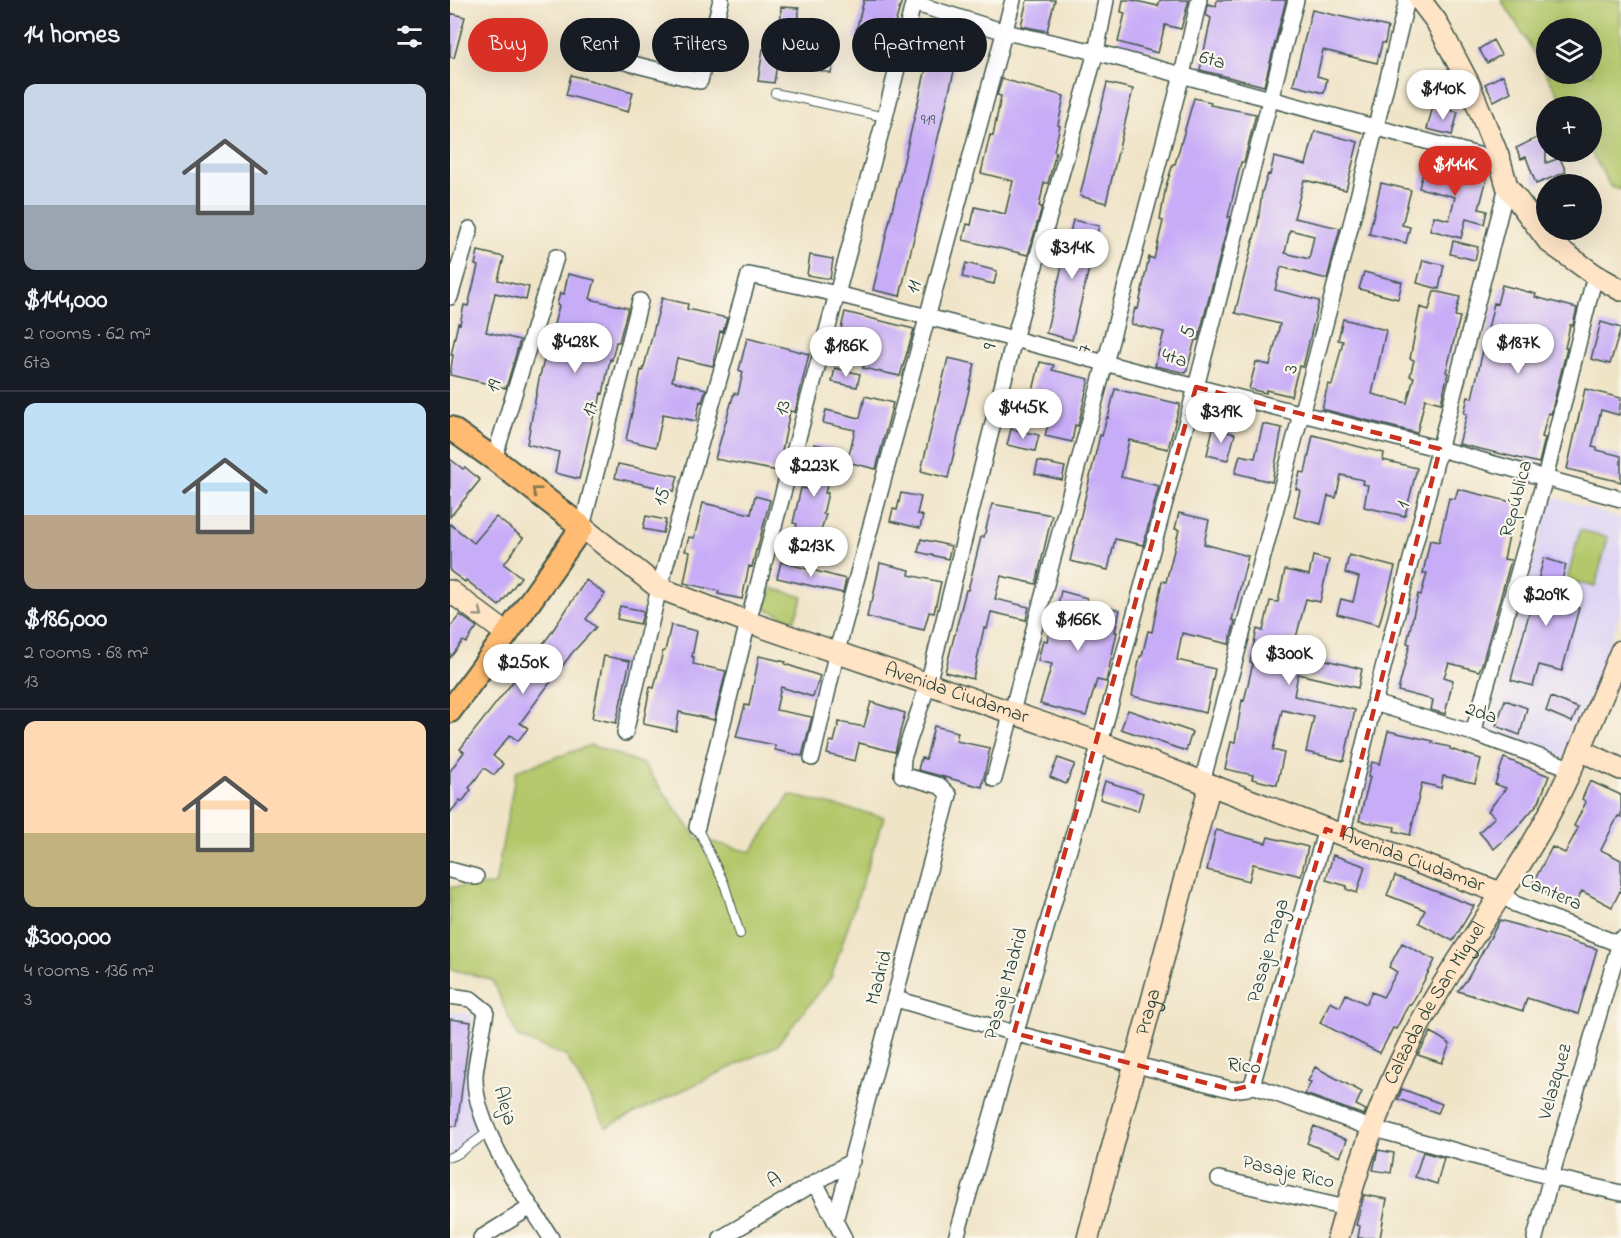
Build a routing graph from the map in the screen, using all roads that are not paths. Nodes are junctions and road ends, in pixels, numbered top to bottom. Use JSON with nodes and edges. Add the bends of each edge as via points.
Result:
{"nodes":[{"id":1,"x":721,"y":0,"type":"edge"},
{"id":2,"x":1013,"y":0,"type":"edge"},
{"id":3,"x":1106,"y":0,"type":"edge"},
{"id":4,"x":1199,"y":0,"type":"edge"},
{"id":5,"x":1296,"y":0,"type":"edge"},
{"id":6,"x":1407,"y":0,"type":"edge"},
{"id":7,"x":1420,"y":0,"type":"edge"},
{"id":8,"x":914,"y":1,"type":"edge"},
{"id":9,"x":1005,"y":32,"type":"junction"},
{"id":10,"x":1096,"y":52,"type":"junction"},
{"id":11,"x":640,"y":66,"type":"edge"},
{"id":12,"x":1182,"y":75,"type":"junction"},
{"id":13,"x":775,"y":93,"type":"dead end"},
{"id":14,"x":1270,"y":99,"type":"junction"},
{"id":15,"x":885,"y":117,"type":"junction"},
{"id":16,"x":1377,"y":126,"type":"junction"},
{"id":17,"x":1500,"y":161,"type":"junction"},
{"id":18,"x":1507,"y":186,"type":"junction"},
{"id":19,"x":470,"y":229,"type":"dead end"},
{"id":20,"x":556,"y":257,"type":"dead end"},
{"id":21,"x":749,"y":275,"type":"joint"},
{"id":22,"x":1595,"y":275,"type":"junction"},
{"id":23,"x":1621,"y":290,"type":"edge"},
{"id":24,"x":837,"y":294,"type":"junction"},
{"id":25,"x":450,"y":297,"type":"edge"},
{"id":26,"x":640,"y":301,"type":"dead end"},
{"id":27,"x":929,"y":318,"type":"junction"},
{"id":28,"x":1014,"y":339,"type":"junction"},
{"id":29,"x":1105,"y":362,"type":"junction"},
{"id":30,"x":1196,"y":387,"type":"junction"},
{"id":31,"x":1302,"y":414,"type":"junction"},
{"id":32,"x":450,"y":428,"type":"edge"},
{"id":33,"x":1440,"y":449,"type":"junction"},
{"id":34,"x":494,"y":459,"type":"junction"},
{"id":35,"x":1545,"y":478,"type":"junction"},
{"id":36,"x":1621,"y":499,"type":"edge"},
{"id":37,"x":582,"y":527,"type":"junction"},
{"id":38,"x":658,"y":588,"type":"junction"},
{"id":39,"x":450,"y":591,"type":"edge"},
{"id":40,"x":748,"y":622,"type":"junction"},
{"id":41,"x":507,"y":634,"type":"junction"},
{"id":42,"x":837,"y":651,"type":"junction"},
{"id":43,"x":1621,"y":651,"type":"edge"},
{"id":44,"x":928,"y":684,"type":"junction"},
{"id":45,"x":1374,"y":703,"type":"junction"},
{"id":46,"x":450,"y":711,"type":"edge"},
{"id":47,"x":1012,"y":714,"type":"junction"},
{"id":48,"x":625,"y":733,"type":"dead end"},
{"id":49,"x":1473,"y":733,"type":"junction"},
{"id":50,"x":1100,"y":742,"type":"junction"},
{"id":51,"x":812,"y":758,"type":"dead end"},
{"id":52,"x":1577,"y":759,"type":"junction"},
{"id":53,"x":1621,"y":769,"type":"edge"},
{"id":54,"x":902,"y":775,"type":"joint"},
{"id":55,"x":994,"y":778,"type":"dead end"},
{"id":56,"x":1206,"y":784,"type":"junction"},
{"id":57,"x":697,"y":827,"type":"joint"},
{"id":58,"x":1334,"y":832,"type":"junction"},
{"id":59,"x":450,"y":870,"type":"edge"},
{"id":60,"x":476,"y":877,"type":"dead end"},
{"id":61,"x":1501,"y":893,"type":"junction"},
{"id":62,"x":740,"y":934,"type":"dead end"},
{"id":63,"x":1620,"y":942,"type":"edge"},
{"id":64,"x":450,"y":996,"type":"edge"},
{"id":65,"x":896,"y":999,"type":"junction"},
{"id":66,"x":1014,"y":1033,"type":"junction"},
{"id":67,"x":1135,"y":1063,"type":"junction"},
{"id":68,"x":1252,"y":1085,"type":"junction"},
{"id":69,"x":1371,"y":1128,"type":"junction"},
{"id":70,"x":488,"y":1132,"type":"junction"},
{"id":71,"x":450,"y":1157,"type":"edge"},
{"id":72,"x":852,"y":1161,"type":"junction"},
{"id":73,"x":1551,"y":1177,"type":"junction"},
{"id":74,"x":1220,"y":1179,"type":"dead end"},
{"id":75,"x":815,"y":1182,"type":"junction"},
{"id":76,"x":1621,"y":1193,"type":"edge"},
{"id":77,"x":531,"y":1207,"type":"junction"},
{"id":78,"x":1346,"y":1208,"type":"junction"},
{"id":79,"x":835,"y":1221,"type":"junction"},
{"id":80,"x":481,"y":1238,"type":"edge"},
{"id":81,"x":551,"y":1238,"type":"edge"},
{"id":82,"x":721,"y":1238,"type":"edge"},
{"id":83,"x":844,"y":1238,"type":"edge"},
{"id":84,"x":956,"y":1238,"type":"edge"},
{"id":85,"x":1088,"y":1238,"type":"edge"},
{"id":86,"x":1338,"y":1238,"type":"edge"},
{"id":87,"x":1535,"y":1238,"type":"edge"}],
"edges":[{"from":1,"to":11,"type":"street","via":[[700,81]]},
{"from":2,"to":9,"type":"street","name":"11"},
{"from":3,"to":10,"type":"street","name":"9"},
{"from":4,"to":12,"type":"street","name":"7"},
{"from":5,"to":14,"type":"street","name":"5"},
{"from":6,"to":16,"type":"street","name":"3"},
{"from":7,"to":17,"type":"main road","via":[[1436,21],[1469,84]]},
{"from":8,"to":9,"type":"street","name":"6ta"},
{"from":8,"to":15,"type":"street","name":"13"},
{"from":9,"to":10,"type":"street","name":"6ta"},
{"from":9,"to":27,"type":"street","name":"11"},
{"from":10,"to":12,"type":"street","name":"6ta"},
{"from":10,"to":28,"type":"street","name":"9"},
{"from":12,"to":14,"type":"street","name":"6ta"},
{"from":12,"to":29,"type":"street","name":"7"},
{"from":13,"to":15,"type":"lane"},
{"from":14,"to":16,"type":"street","name":"6ta"},
{"from":14,"to":30,"type":"street","name":"5"},
{"from":15,"to":24,"type":"street","name":"13"},
{"from":16,"to":17,"type":"street","name":"6ta"},
{"from":16,"to":31,"type":"street","name":"3"},
{"from":17,"to":18,"type":"main road"},
{"from":18,"to":22,"type":"main road","via":[[1549,242]]},
{"from":18,"to":33,"type":"street","name":"1"},
{"from":19,"to":25,"type":"street"},
{"from":20,"to":34,"type":"street","name":"19"},
{"from":21,"to":24,"type":"street","name":"4ta"},
{"from":21,"to":38,"type":"street","name":"15"},
{"from":22,"to":23,"type":"main road"},
{"from":22,"to":35,"type":"street","name":"República"},
{"from":24,"to":27,"type":"street","name":"4ta"},
{"from":24,"to":40,"type":"street","name":"13"},
{"from":26,"to":37,"type":"street","name":"17"},
{"from":27,"to":28,"type":"street","name":"4ta"},
{"from":27,"to":42,"type":"street","name":"11"},
{"from":28,"to":29,"type":"street","name":"4ta"},
{"from":28,"to":44,"type":"street","name":"9"},
{"from":29,"to":30,"type":"street","name":"4ta"},
{"from":29,"to":47,"type":"street","name":"7"},
{"from":30,"to":31,"type":"street","name":"4ta"},
{"from":30,"to":50,"type":"street","name":"5"},
{"from":31,"to":33,"type":"street","name":"4ta"},
{"from":31,"to":56,"type":"street","name":"3"},
{"from":32,"to":34,"type":"main road","name":"Avenida Ciudamar"},
{"from":33,"to":35,"type":"street","name":"4ta"},
{"from":33,"to":45,"type":"street","name":"1"},
{"from":37,"to":34,"type":"main road","name":"Avenida Ciudamar","one_way":true},
{"from":35,"to":36,"type":"street","name":"4ta"},
{"from":35,"to":49,"type":"street","name":"República"},
{"from":37,"to":38,"type":"main road","name":"Avenida Ciudamar"},
{"from":37,"to":41,"type":"main road"},
{"from":38,"to":40,"type":"main road","name":"Avenida Ciudamar"},
{"from":38,"to":48,"type":"street","name":"15"},
{"from":39,"to":41,"type":"main road","one_way":true},
{"from":40,"to":42,"type":"main road","name":"Avenida Ciudamar"},
{"from":40,"to":57,"type":"street","name":"13"},
{"from":41,"to":46,"type":"main road"},
{"from":42,"to":44,"type":"main road","name":"Avenida Ciudamar"},
{"from":42,"to":51,"type":"street","name":"11"},
{"from":43,"to":52,"type":"main road","name":"Calzada de San Miguel"},
{"from":44,"to":47,"type":"main road","name":"Avenida Ciudamar"},
{"from":44,"to":54,"type":"street","name":"9","via":[[903,758]]},
{"from":45,"to":49,"type":"street","name":"2da"},
{"from":45,"to":58,"type":"street","name":"1"},
{"from":47,"to":50,"type":"main road","name":"Avenida Ciudamar"},
{"from":47,"to":55,"type":"street","name":"7"},
{"from":49,"to":52,"type":"street","name":"2da"},
{"from":50,"to":56,"type":"main road","name":"Avenida Ciudamar"},
{"from":50,"to":66,"type":"street","name":"Pasaje Madrid"},
{"from":52,"to":53,"type":"main road"},
{"from":52,"to":61,"type":"main road","name":"Calzada de San Miguel"},
{"from":54,"to":65,"type":"street","name":"Madrid","via":[[940,786],[949,795]]},
{"from":56,"to":58,"type":"main road","name":"Avenida Ciudamar"},
{"from":56,"to":67,"type":"main road","name":"Praga"},
{"from":57,"to":62,"type":"lane","via":[[724,883]]},
{"from":58,"to":61,"type":"main road","name":"Avenida Ciudamar"},
{"from":58,"to":68,"type":"street","name":"Pasaje Praga"},
{"from":59,"to":60,"type":"street"},
{"from":61,"to":63,"type":"street","name":"Cantera","via":[[1515,904]]},
{"from":61,"to":69,"type":"main road","name":"Calzada de San Miguel","via":[[1402,1057]]},
{"from":63,"to":73,"type":"street","name":"Velazquez"},
{"from":64,"to":70,"type":"street","name":"Aleja","via":[[471,999],[486,1011],[475,1077]]},
{"from":65,"to":66,"type":"street","name":"Rico"},
{"from":65,"to":72,"type":"street","name":"Madrid"},
{"from":66,"to":67,"type":"street","name":"Rico"},
{"from":66,"to":84,"type":"street","name":"Pasaje Madrid"},
{"from":67,"to":68,"type":"street","name":"Rico","via":[[1233,1090]]},
{"from":67,"to":85,"type":"main road","name":"Praga"},
{"from":68,"to":69,"type":"street","name":"Rico"},
{"from":69,"to":73,"type":"street","name":"Rico"},
{"from":69,"to":78,"type":"main road","name":"Calzada de San Miguel"},
{"from":70,"to":71,"type":"lane"},
{"from":70,"to":77,"type":"street","name":"Aleja"},
{"from":72,"to":75,"type":"street","name":"A"},
{"from":72,"to":79,"type":"street","name":"Madrid"},
{"from":73,"to":76,"type":"street","name":"Rico"},
{"from":73,"to":87,"type":"street","name":"Velazquez"},
{"from":74,"to":78,"type":"street","name":"Pasaje Rico"},
{"from":75,"to":79,"type":"street"},
{"from":75,"to":82,"type":"street","name":"A"},
{"from":77,"to":80,"type":"street"},
{"from":77,"to":81,"type":"street","name":"Aleja"},
{"from":78,"to":86,"type":"main road","name":"Calzada de San Miguel"},
{"from":79,"to":83,"type":"street"}]}
